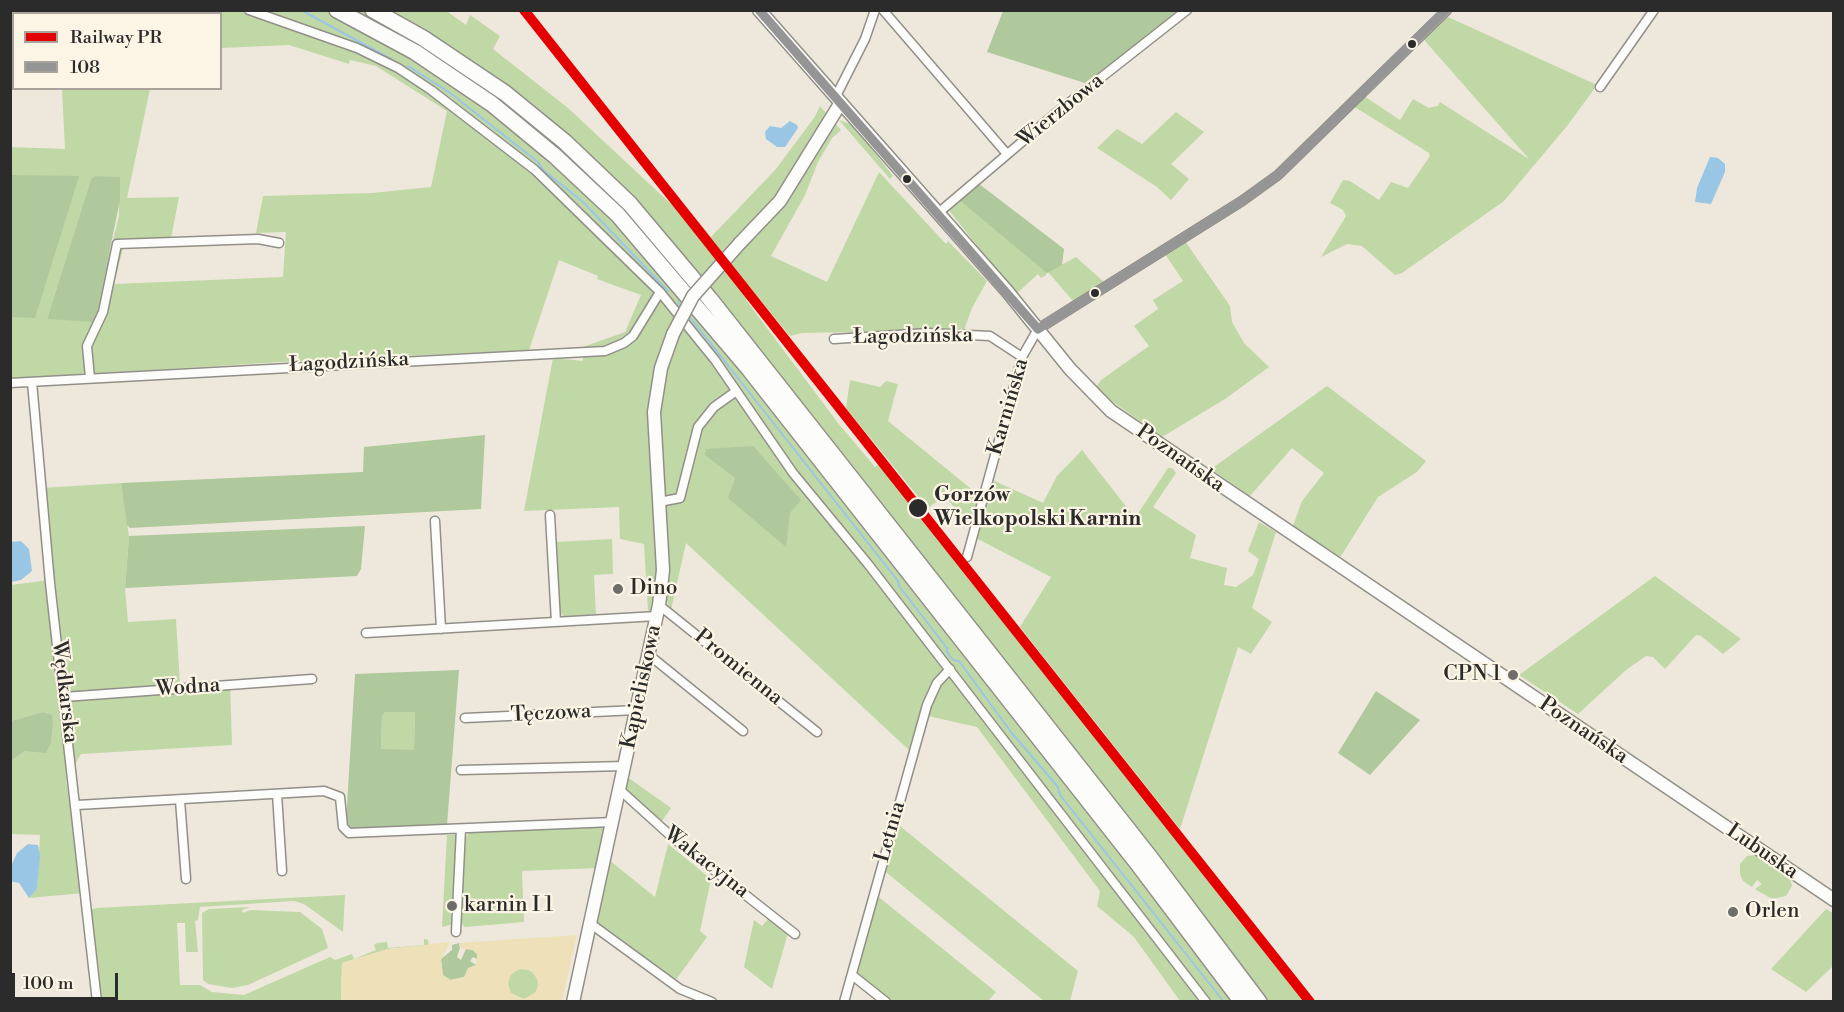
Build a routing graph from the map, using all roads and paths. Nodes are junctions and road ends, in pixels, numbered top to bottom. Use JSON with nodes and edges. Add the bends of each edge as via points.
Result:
{"nodes":[{"id":1,"x":249,"y":10,"type":"edge"},
{"id":2,"x":337,"y":10,"type":"edge"},
{"id":3,"x":373,"y":10,"type":"edge"},
{"id":4,"x":759,"y":10,"type":"edge"},
{"id":5,"x":875,"y":10,"type":"edge"},
{"id":6,"x":883,"y":10,"type":"edge"},
{"id":7,"x":1187,"y":10,"type":"edge"},
{"id":8,"x":1447,"y":10,"type":"edge"},
{"id":9,"x":1654,"y":10,"type":"edge"},
{"id":10,"x":1600,"y":87,"type":"dead end"},
{"id":11,"x":838,"y":101,"type":"junction"},
{"id":12,"x":1007,"y":154,"type":"junction"},
{"id":13,"x":937,"y":214,"type":"junction"},
{"id":14,"x":279,"y":243,"type":"dead end"},
{"id":15,"x":660,"y":292,"type":"junction"},
{"id":16,"x":1038,"y":329,"type":"junction"},
{"id":17,"x":834,"y":339,"type":"dead end"},
{"id":18,"x":1022,"y":357,"type":"junction"},
{"id":19,"x":90,"y":378,"type":"junction"},
{"id":20,"x":32,"y":382,"type":"junction"},
{"id":21,"x":10,"y":383,"type":"edge"},
{"id":22,"x":735,"y":392,"type":"junction"},
{"id":23,"x":659,"y":502,"type":"junction"},
{"id":24,"x":550,"y":514,"type":"dead end"},
{"id":25,"x":435,"y":521,"type":"dead end"},
{"id":26,"x":967,"y":557,"type":"dead end"},
{"id":27,"x":658,"y":611,"type":"junction"},
{"id":28,"x":556,"y":622,"type":"junction"},
{"id":29,"x":441,"y":629,"type":"junction"},
{"id":30,"x":366,"y":633,"type":"dead end"},
{"id":31,"x":649,"y":655,"type":"junction"},
{"id":32,"x":950,"y":669,"type":"junction"},
{"id":33,"x":312,"y":679,"type":"dead end"},
{"id":34,"x":64,"y":697,"type":"junction"},
{"id":35,"x":637,"y":710,"type":"junction"},
{"id":36,"x":465,"y":718,"type":"dead end"},
{"id":37,"x":742,"y":731,"type":"dead end"},
{"id":38,"x":817,"y":732,"type":"dead end"},
{"id":39,"x":626,"y":766,"type":"junction"},
{"id":40,"x":461,"y":770,"type":"dead end"},
{"id":41,"x":620,"y":790,"type":"junction"},
{"id":42,"x":277,"y":794,"type":"junction"},
{"id":43,"x":180,"y":800,"type":"junction"},
{"id":44,"x":1691,"y":804,"type":"joint"},
{"id":45,"x":77,"y":805,"type":"junction"},
{"id":46,"x":613,"y":822,"type":"junction"},
{"id":47,"x":461,"y":829,"type":"junction"},
{"id":48,"x":282,"y":871,"type":"dead end"},
{"id":49,"x":186,"y":879,"type":"dead end"},
{"id":50,"x":1833,"y":900,"type":"edge"},
{"id":51,"x":591,"y":924,"type":"junction"},
{"id":52,"x":456,"y":932,"type":"dead end"},
{"id":53,"x":795,"y":934,"type":"dead end"},
{"id":54,"x":852,"y":975,"type":"junction"},
{"id":55,"x":97,"y":1002,"type":"edge"},
{"id":56,"x":573,"y":1002,"type":"edge"},
{"id":57,"x":712,"y":1002,"type":"edge"},
{"id":58,"x":844,"y":1002,"type":"edge"},
{"id":59,"x":886,"y":1002,"type":"edge"},
{"id":60,"x":1206,"y":1002,"type":"edge"},
{"id":61,"x":1242,"y":1002,"type":"edge"},
{"id":62,"x":1258,"y":1002,"type":"edge"}],
"edges":[{"from":1,"to":15,"type":"street","via":[[357,48],[431,90],[535,170]]},
{"from":2,"to":61,"type":"highway","via":[[415,52],[485,99],[555,156],[625,223],[749,369]]},
{"from":3,"to":62,"type":"highway","via":[[433,44],[505,93],[566,142],[630,204],[710,299],[1149,856]]},
{"from":4,"to":11,"type":"main road","name":"Poznańska"},
{"from":5,"to":11,"type":"street"},
{"from":6,"to":12,"type":"street"},
{"from":7,"to":12,"type":"street","name":"Wierzbowa"},
{"from":8,"to":16,"type":"street","via":[[1278,175]]},
{"from":9,"to":10,"type":"street"},
{"from":11,"to":13,"type":"main road","name":"Poznańska"},
{"from":11,"to":23,"type":"main road","name":"Kąpieliskowa","bridge":true,"via":[[780,201],[693,296],[673,334],[661,368],[654,412]]},
{"from":12,"to":13,"type":"street","name":"Wierzbowa"},
{"from":13,"to":16,"type":"main road","name":"Poznańska"},
{"from":14,"to":19,"type":"street","via":[[258,239],[117,244],[103,312],[87,346]]},
{"from":15,"to":19,"type":"street","name":"Łagodzińska","via":[[633,336],[605,351]]},
{"from":15,"to":22,"type":"street","via":[[715,360]]},
{"from":16,"to":18,"type":"street","name":"Karnińska"},
{"from":16,"to":44,"type":"main road","name":"Poznańska","via":[[1111,411]]},
{"from":17,"to":18,"type":"street","name":"Łagodzińska","via":[[928,333],[982,335],[997,339]]},
{"from":18,"to":26,"type":"street","name":"Karnińska"},
{"from":19,"to":20,"type":"street","name":"Łagodzińska"},
{"from":20,"to":21,"type":"street","name":"Łagodzińska"},
{"from":20,"to":34,"type":"street","name":"Wędkarska"},
{"from":22,"to":23,"type":"street","via":[[714,407],[698,427],[680,498]]},
{"from":22,"to":32,"type":"street","via":[[793,473]]},
{"from":23,"to":27,"type":"main road","name":"Kąpieliskowa","via":[[663,570]]},
{"from":24,"to":28,"type":"street"},
{"from":25,"to":29,"type":"street"},
{"from":27,"to":28,"type":"street"},
{"from":27,"to":31,"type":"main road","name":"Kąpieliskowa"},
{"from":27,"to":38,"type":"street","name":"Promienna"},
{"from":28,"to":29,"type":"street"},
{"from":29,"to":30,"type":"street"},
{"from":31,"to":35,"type":"main road","name":"Kąpieliskowa"},
{"from":31,"to":37,"type":"street"},
{"from":32,"to":54,"type":"street","name":"Letnia","via":[[937,682],[929,699]]},
{"from":32,"to":60,"type":"street"},
{"from":33,"to":34,"type":"street","name":"Wodna"},
{"from":34,"to":45,"type":"street","name":"Wędkarska"},
{"from":35,"to":36,"type":"street","name":"Tęczowa"},
{"from":35,"to":39,"type":"main road","name":"Kąpieliskowa"},
{"from":39,"to":40,"type":"street"},
{"from":39,"to":41,"type":"main road","name":"Kąpieliskowa"},
{"from":41,"to":46,"type":"main road","name":"Kąpieliskowa"},
{"from":41,"to":53,"type":"street","name":"Wakacyjna","via":[[672,837]]},
{"from":42,"to":43,"type":"street"},
{"from":42,"to":47,"type":"street","via":[[324,791],[340,797],[343,827],[350,833]]},
{"from":42,"to":48,"type":"street"},
{"from":43,"to":45,"type":"street"},
{"from":43,"to":49,"type":"street"},
{"from":44,"to":50,"type":"main road","name":"Lubuska"},
{"from":45,"to":55,"type":"street","name":"Wędkarska"},
{"from":46,"to":47,"type":"street"},
{"from":46,"to":51,"type":"main road","name":"Kąpieliskowa"},
{"from":47,"to":52,"type":"street"},
{"from":51,"to":56,"type":"main road","name":"Kąpieliskowa"},
{"from":51,"to":57,"type":"street","via":[[680,989]]},
{"from":54,"to":58,"type":"street","name":"Letnia"},
{"from":54,"to":59,"type":"street"}]}
